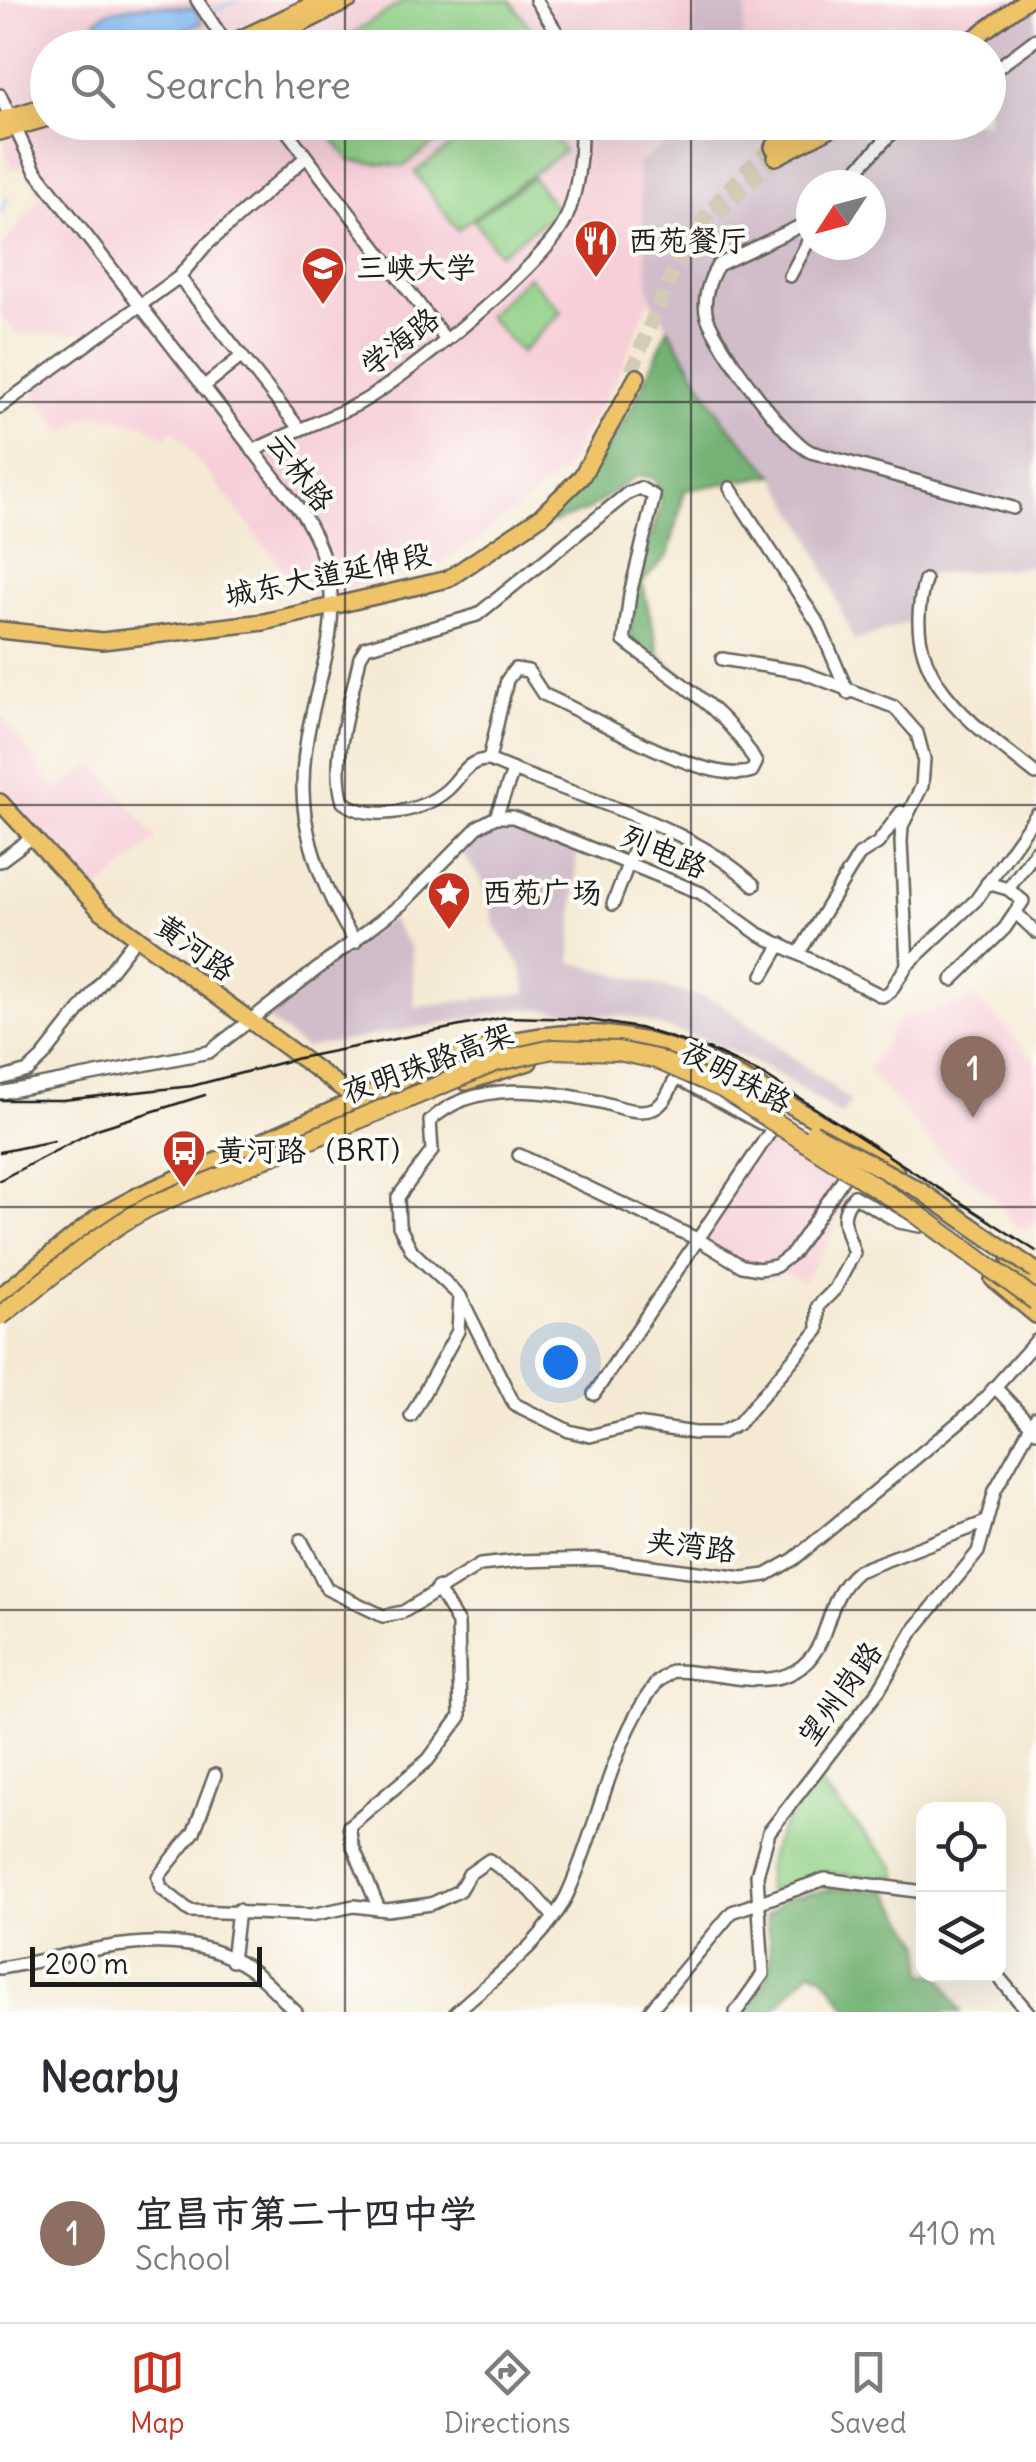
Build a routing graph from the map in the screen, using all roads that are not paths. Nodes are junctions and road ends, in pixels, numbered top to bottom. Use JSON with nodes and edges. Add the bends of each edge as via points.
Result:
{"nodes":[{"id":1,"x":322,"y":0,"type":"edge"},
{"id":2,"x":349,"y":0,"type":"edge"},
{"id":3,"x":536,"y":0,"type":"edge"},
{"id":4,"x":1026,"y":0,"type":"edge"},
{"id":5,"x":199,"y":3,"type":"edge"},
{"id":6,"x":1036,"y":4,"type":"edge"},
{"id":7,"x":217,"y":30,"type":"edge"},
{"id":8,"x":261,"y":30,"type":"edge"},
{"id":9,"x":288,"y":30,"type":"edge"},
{"id":10,"x":555,"y":30,"type":"edge"},
{"id":11,"x":985,"y":30,"type":"edge"},
{"id":12,"x":1001,"y":30,"type":"edge"},
{"id":13,"x":1036,"y":40,"type":"edge"},
{"id":14,"x":1006,"y":62,"type":"edge"},
{"id":15,"x":0,"y":95,"type":"edge"},
{"id":16,"x":30,"y":113,"type":"edge"},
{"id":17,"x":30,"y":121,"type":"edge"},
{"id":18,"x":5,"y":125,"type":"edge"},
{"id":19,"x":292,"y":140,"type":"edge"},
{"id":20,"x":582,"y":140,"type":"edge"},
{"id":21,"x":791,"y":140,"type":"edge"},
{"id":22,"x":802,"y":140,"type":"edge"},
{"id":23,"x":885,"y":140,"type":"edge"},
{"id":24,"x":305,"y":158,"type":"junction"},
{"id":25,"x":857,"y":170,"type":"edge"},
{"id":26,"x":796,"y":229,"type":"edge"},
{"id":27,"x":798,"y":260,"type":"edge"},
{"id":28,"x":179,"y":276,"type":"junction"},
{"id":29,"x":790,"y":276,"type":"dead end"},
{"id":30,"x":138,"y":305,"type":"junction"},
{"id":31,"x":446,"y":340,"type":"junction"},
{"id":32,"x":241,"y":356,"type":"junction"},
{"id":33,"x":634,"y":374,"type":"tunnel mouth"},
{"id":34,"x":203,"y":387,"type":"junction"},
{"id":35,"x":0,"y":407,"type":"edge"},
{"id":36,"x":298,"y":427,"type":"junction"},
{"id":37,"x":253,"y":451,"type":"junction"},
{"id":38,"x":730,"y":488,"type":"dead end"},
{"id":39,"x":1013,"y":508,"type":"dead end"},
{"id":40,"x":925,"y":580,"type":"dead end"},
{"id":41,"x":334,"y":606,"type":"junction"},
{"id":42,"x":0,"y":627,"type":"edge"},
{"id":43,"x":722,"y":659,"type":"dead end"},
{"id":44,"x":848,"y":693,"type":"junction"},
{"id":45,"x":489,"y":760,"type":"junction"},
{"id":46,"x":513,"y":771,"type":"junction"},
{"id":47,"x":1036,"y":774,"type":"edge"},
{"id":48,"x":0,"y":802,"type":"edge"},
{"id":49,"x":0,"y":812,"type":"edge"},
{"id":50,"x":900,"y":812,"type":"dead end"},
{"id":51,"x":1036,"y":816,"type":"edge"},
{"id":52,"x":496,"y":817,"type":"junction"},
{"id":53,"x":644,"y":822,"type":"junction"},
{"id":54,"x":28,"y":840,"type":"junction"},
{"id":55,"x":1036,"y":851,"type":"edge"},
{"id":56,"x":0,"y":861,"type":"edge"},
{"id":57,"x":631,"y":864,"type":"junction"},
{"id":58,"x":987,"y":884,"type":"junction"},
{"id":59,"x":754,"y":885,"type":"dead end"},
{"id":60,"x":1008,"y":889,"type":"junction"},
{"id":61,"x":613,"y":904,"type":"dead end"},
{"id":62,"x":1017,"y":914,"type":"junction"},
{"id":63,"x":1036,"y":932,"type":"edge"},
{"id":64,"x":134,"y":941,"type":"junction"},
{"id":65,"x":355,"y":942,"type":"junction"},
{"id":66,"x":781,"y":944,"type":"junction"},
{"id":67,"x":799,"y":953,"type":"junction"},
{"id":68,"x":906,"y":965,"type":"junction"},
{"id":69,"x":763,"y":975,"type":"dead end"},
{"id":70,"x":952,"y":980,"type":"dead end"},
{"id":71,"x":246,"y":1023,"type":"junction"},
{"id":72,"x":0,"y":1079,"type":"edge"},
{"id":73,"x":0,"y":1093,"type":"edge"},
{"id":74,"x":354,"y":1101,"type":"junction"},
{"id":75,"x":374,"y":1116,"type":"junction"},
{"id":76,"x":774,"y":1126,"type":"junction"},
{"id":77,"x":812,"y":1132,"type":"junction"},
{"id":78,"x":519,"y":1155,"type":"dead end"},
{"id":79,"x":845,"y":1176,"type":"junction"},
{"id":80,"x":920,"y":1226,"type":"junction"},
{"id":81,"x":699,"y":1240,"type":"junction"},
{"id":82,"x":1036,"y":1271,"type":"edge"},
{"id":83,"x":1036,"y":1286,"type":"edge"},
{"id":84,"x":460,"y":1296,"type":"junction"},
{"id":85,"x":1,"y":1297,"type":"edge"},
{"id":86,"x":1036,"y":1301,"type":"edge"},
{"id":87,"x":9,"y":1314,"type":"edge"},
{"id":88,"x":1036,"y":1315,"type":"edge"},
{"id":89,"x":0,"y":1326,"type":"edge"},
{"id":90,"x":1036,"y":1341,"type":"edge"},
{"id":91,"x":995,"y":1387,"type":"junction"},
{"id":92,"x":594,"y":1394,"type":"dead end"},
{"id":93,"x":411,"y":1416,"type":"dead end"},
{"id":94,"x":1034,"y":1425,"type":"edge"},
{"id":95,"x":986,"y":1522,"type":"junction"},
{"id":96,"x":301,"y":1540,"type":"dead end"},
{"id":97,"x":438,"y":1588,"type":"junction"},
{"id":98,"x":215,"y":1776,"type":"dead end"},
{"id":99,"x":916,"y":1891,"type":"edge"},
{"id":100,"x":757,"y":1904,"type":"junction"},
{"id":101,"x":379,"y":1909,"type":"junction"},
{"id":102,"x":238,"y":1910,"type":"junction"},
{"id":103,"x":554,"y":1917,"type":"junction"},
{"id":104,"x":232,"y":1960,"type":"junction"},
{"id":105,"x":0,"y":1968,"type":"edge"},
{"id":106,"x":1003,"y":1982,"type":"edge"},
{"id":107,"x":296,"y":2012,"type":"edge"},
{"id":108,"x":456,"y":2012,"type":"edge"},
{"id":109,"x":650,"y":2012,"type":"edge"},
{"id":110,"x":736,"y":2012,"type":"edge"},
{"id":111,"x":1028,"y":2012,"type":"edge"}],
"edges":[{"from":1,"to":8,"type":"main road"},
{"from":2,"to":9,"type":"main road"},
{"from":3,"to":10,"type":"street"},
{"from":4,"to":11,"type":"main road"},
{"from":5,"to":7,"type":"street"},
{"from":6,"to":12,"type":"main road"},
{"from":13,"to":14,"type":"street"},
{"from":15,"to":18,"type":"street","name":"云林路"},
{"from":16,"to":18,"type":"main road"},
{"from":17,"to":18,"type":"main road"},
{"from":18,"to":30,"type":"street","name":"云林路"},
{"from":19,"to":24,"type":"street"},
{"from":20,"to":31,"type":"street","name":"学海路","via":[[564,223]]},
{"from":21,"to":22,"type":"main road","via":[[774,152]]},
{"from":23,"to":25,"type":"street"},
{"from":24,"to":28,"type":"street"},
{"from":24,"to":31,"type":"street"},
{"from":26,"to":39,"type":"street","via":[[718,265],[709,280],[706,316],[786,435],[811,452]]},
{"from":27,"to":29,"type":"street"},
{"from":28,"to":30,"type":"street"},
{"from":28,"to":32,"type":"street"},
{"from":30,"to":34,"type":"street","name":"云林路"},
{"from":30,"to":35,"type":"street"},
{"from":31,"to":36,"type":"street","name":"学海路","via":[[361,402]]},
{"from":32,"to":34,"type":"street"},
{"from":32,"to":36,"type":"street"},
{"from":33,"to":41,"type":"main road","name":"城东大道延伸段","via":[[578,470],[532,515],[445,574]]},
{"from":34,"to":37,"type":"street","name":"云林路"},
{"from":36,"to":37,"type":"street","name":"学海路"},
{"from":37,"to":41,"type":"street","name":"云林路","via":[[324,548]]},
{"from":38,"to":44,"type":"street","via":[[812,614]]},
{"from":40,"to":47,"type":"street","via":[[916,635],[946,697]]},
{"from":41,"to":42,"type":"main road","name":"城东大道延伸段","via":[[104,632]]},
{"from":41,"to":65,"type":"street","name":"云林路","via":[[303,791],[325,891]]},
{"from":43,"to":44,"type":"street","via":[[802,672]]},
{"from":44,"to":68,"type":"street","via":[[894,707],[916,732],[924,759],[922,786],[902,826]]},
{"from":45,"to":45,"type":"street","via":[[456,775],[442,794],[390,812],[370,816],[343,802],[339,757],[366,647],[476,615],[628,493],[640,488],[654,496],[624,641],[738,735],[756,763],[752,772],[726,774],[696,764],[543,694],[528,672],[516,669],[507,680]]},
{"from":45,"to":46,"type":"street"},
{"from":46,"to":52,"type":"street"},
{"from":46,"to":53,"type":"street"},
{"from":48,"to":54,"type":"main road","name":"黄河路"},
{"from":49,"to":54,"type":"main road","name":"黄河路"},
{"from":50,"to":67,"type":"street","via":[[860,855]]},
{"from":51,"to":58,"type":"street","name":"列电路"},
{"from":52,"to":57,"type":"street","name":"列电路","via":[[513,817]]},
{"from":52,"to":65,"type":"street"},
{"from":53,"to":57,"type":"street"},
{"from":53,"to":59,"type":"street","via":[[732,865]]},
{"from":54,"to":56,"type":"street"},
{"from":54,"to":64,"type":"main road","name":"黄河路"},
{"from":55,"to":60,"type":"street"},
{"from":57,"to":61,"type":"street"},
{"from":57,"to":66,"type":"street","name":"列电路","via":[[701,893]]},
{"from":58,"to":60,"type":"street"},
{"from":58,"to":68,"type":"street","name":"列电路"},
{"from":60,"to":62,"type":"street","via":[[1023,901]]},
{"from":62,"to":63,"type":"street"},
{"from":62,"to":70,"type":"street"},
{"from":64,"to":71,"type":"main road","name":"黄河路"},
{"from":64,"to":72,"type":"street","via":[[42,1057],[28,1071]]},
{"from":65,"to":71,"type":"street"},
{"from":66,"to":67,"type":"street","name":"列电路"},
{"from":66,"to":69,"type":"street"},
{"from":67,"to":68,"type":"street","name":"列电路","via":[[882,996]]},
{"from":71,"to":73,"type":"street","via":[[208,1052],[188,1058]]},
{"from":71,"to":74,"type":"main road","name":"黄河路"},
{"from":74,"to":75,"type":"main road","name":"黄河路"},
{"from":74,"to":83,"type":"main road","name":"夜明珠路","via":[[520,1037],[588,1032],[663,1042],[732,1070],[876,1157]]},
{"from":74,"to":85,"type":"main road","name":"夜明珠路","via":[[98,1217]]},
{"from":75,"to":76,"type":"main road","name":"夜明珠路","via":[[527,1062],[594,1058],[671,1070]]},
{"from":75,"to":87,"type":"main road","name":"夜明珠路","via":[[143,1219]]},
{"from":76,"to":79,"type":"main road","name":"夜明珠路"},
{"from":76,"to":81,"type":"street"},
{"from":76,"to":84,"type":"street","via":[[675,1079],[652,1110],[540,1091],[455,1102],[430,1121],[432,1151],[398,1197],[397,1209],[412,1251]]},
{"from":77,"to":82,"type":"main road","bridge":true,"via":[[921,1192]]},
{"from":77,"to":83,"type":"highway","name":"夜明珠路高架","bridge":true},
{"from":77,"to":85,"type":"highway","name":"夜明珠路高架","bridge":true,"via":[[662,1052],[596,1041],[527,1044],[136,1204]]},
{"from":78,"to":81,"type":"street"},
{"from":79,"to":80,"type":"main road","name":"夜明珠路"},
{"from":79,"to":81,"type":"street","via":[[794,1253],[776,1266],[742,1266]]},
{"from":80,"to":84,"type":"street","via":[[899,1222],[854,1196],[849,1200],[843,1231],[854,1253],[818,1306],[818,1330],[758,1404],[720,1432],[637,1424],[590,1436],[534,1416],[514,1404]]},
{"from":80,"to":88,"type":"main road","name":"夜明珠路"},
{"from":81,"to":92,"type":"street"},
{"from":84,"to":93,"type":"street","via":[[458,1331]]},
{"from":85,"to":87,"type":"main road"},
{"from":86,"to":87,"type":"highway","name":"夜明珠路高架","bridge":true,"via":[[914,1212],[709,1082],[656,1059],[553,1049],[454,1078],[151,1206],[85,1247]]},
{"from":87,"to":89,"type":"main road","name":"夜明珠路"},
{"from":90,"to":91,"type":"street","name":"夹湾路"},
{"from":91,"to":94,"type":"street"},
{"from":91,"to":97,"type":"street","name":"夹湾路","via":[[794,1559],[766,1575],[549,1558],[480,1565]]},
{"from":94,"to":95,"type":"street","name":"望州岗路","via":[[1001,1477]]},
{"from":95,"to":100,"type":"street","name":"望州岗路","via":[[978,1552],[769,1832],[756,1875]]},
{"from":95,"to":103,"type":"street","via":[[844,1582],[808,1664],[793,1675],[720,1679],[672,1671],[656,1682]]},
{"from":96,"to":97,"type":"street","name":"夹湾路","via":[[327,1589],[383,1616],[403,1612]]},
{"from":97,"to":101,"type":"street","via":[[458,1622],[462,1711],[428,1760],[350,1826]]},
{"from":98,"to":102,"type":"street","via":[[194,1832],[158,1883],[190,1911]]},
{"from":99,"to":100,"type":"street","via":[[825,1879]]},
{"from":100,"to":109,"type":"street","via":[[720,1922]]},
{"from":100,"to":110,"type":"street","name":"望州岗路","via":[[762,1974]]},
{"from":101,"to":102,"type":"street","via":[[354,1906],[311,1915]]},
{"from":101,"to":103,"type":"street","via":[[454,1895],[489,1860]]},
{"from":102,"to":104,"type":"street"},
{"from":103,"to":108,"type":"street"},
{"from":104,"to":105,"type":"street","via":[[179,1946],[122,1943]]},
{"from":104,"to":107,"type":"street"},
{"from":106,"to":111,"type":"street"}]}
